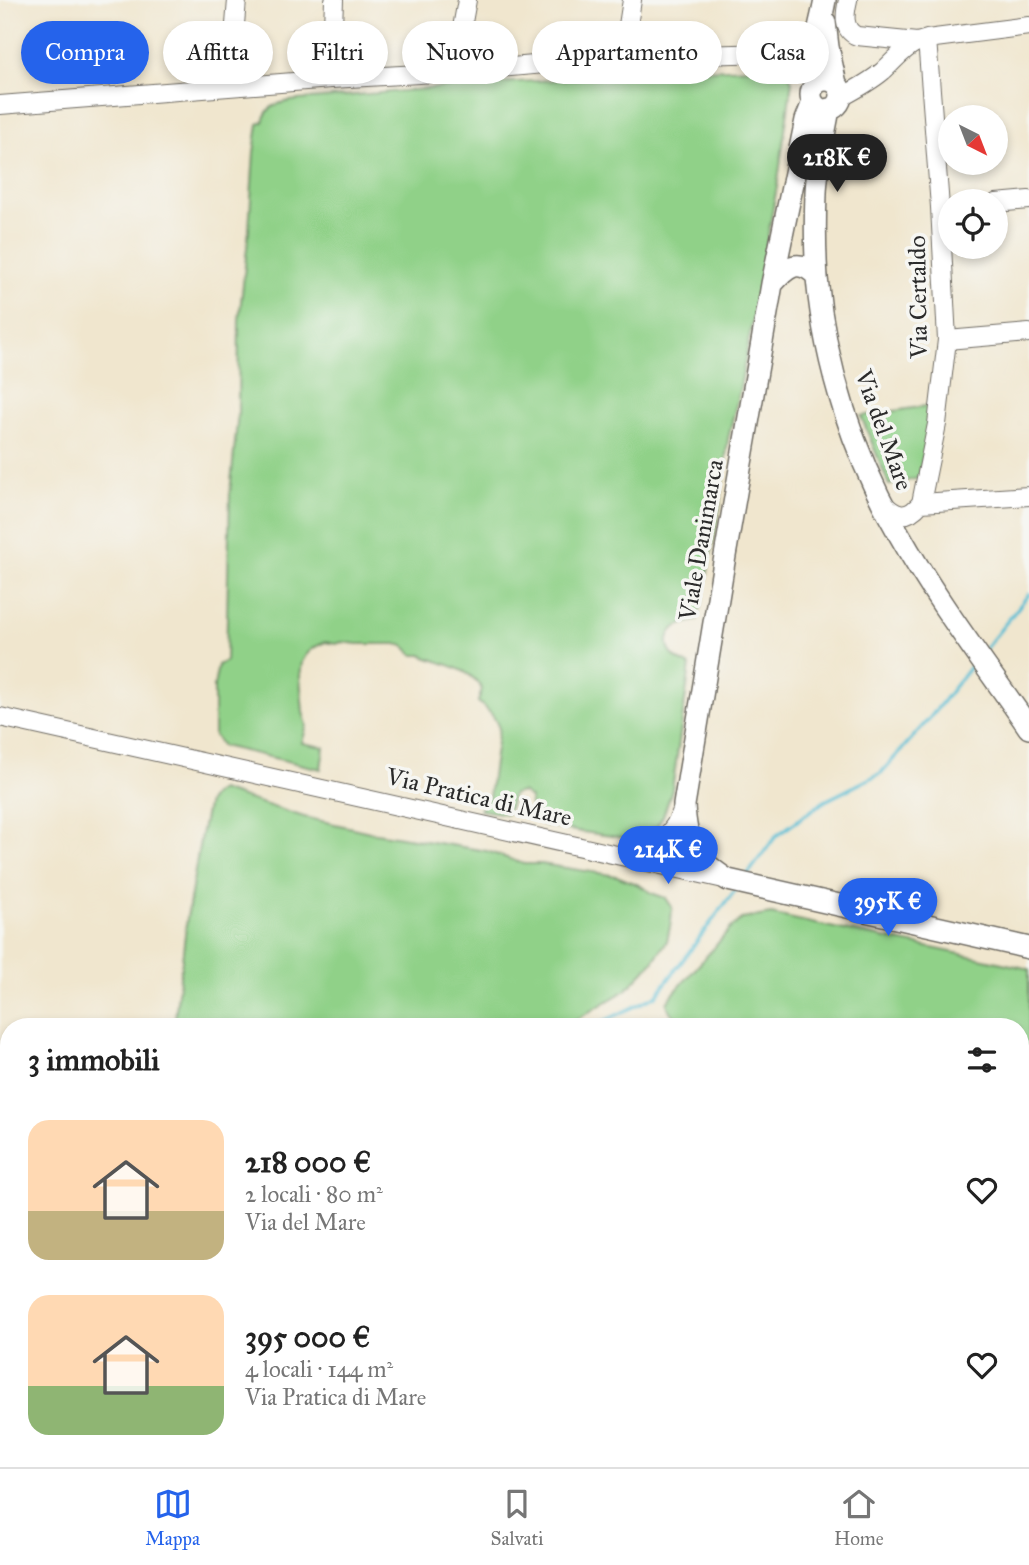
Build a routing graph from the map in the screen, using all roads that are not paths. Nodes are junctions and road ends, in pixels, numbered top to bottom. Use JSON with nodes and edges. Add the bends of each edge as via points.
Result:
{"nodes":[{"id":1,"x":237,"y":0,"type":"edge"},
{"id":2,"x":334,"y":0,"type":"edge"},
{"id":3,"x":467,"y":0,"type":"edge"},
{"id":4,"x":632,"y":0,"type":"edge"},
{"id":5,"x":824,"y":3,"type":"edge"},
{"id":6,"x":846,"y":9,"type":"edge"},
{"id":7,"x":333,"y":21,"type":"edge"},
{"id":8,"x":463,"y":21,"type":"edge"},
{"id":9,"x":629,"y":21,"type":"edge"},
{"id":10,"x":820,"y":21,"type":"edge"},
{"id":11,"x":1029,"y":26,"type":"edge"},
{"id":12,"x":869,"y":38,"type":"junction"},
{"id":13,"x":922,"y":40,"type":"junction"},
{"id":14,"x":882,"y":71,"type":"junction"},
{"id":15,"x":287,"y":82,"type":"edge"},
{"id":16,"x":819,"y":84,"type":"edge"},
{"id":17,"x":230,"y":86,"type":"junction"},
{"id":18,"x":827,"y":96,"type":"junction"},
{"id":19,"x":0,"y":105,"type":"edge"},
{"id":20,"x":943,"y":189,"type":"edge"},
{"id":21,"x":1029,"y":200,"type":"edge"},
{"id":22,"x":1008,"y":202,"type":"edge"},
{"id":23,"x":946,"y":259,"type":"edge"},
{"id":24,"x":817,"y":276,"type":"junction"},
{"id":25,"x":772,"y":284,"type":"junction"},
{"id":26,"x":1029,"y":334,"type":"edge"},
{"id":27,"x":947,"y":340,"type":"junction"},
{"id":28,"x":1029,"y":496,"type":"edge"},
{"id":29,"x":882,"y":502,"type":"junction"},
{"id":30,"x":921,"y":503,"type":"junction"},
{"id":31,"x":0,"y":718,"type":"edge"},
{"id":32,"x":1029,"y":728,"type":"edge"},
{"id":33,"x":684,"y":805,"type":"junction"},
{"id":34,"x":618,"y":855,"type":"junction"},
{"id":35,"x":727,"y":880,"type":"junction"},
{"id":36,"x":1029,"y":948,"type":"edge"}],
"edges":[{"from":1,"to":17,"type":"street"},
{"from":2,"to":7,"type":"street"},
{"from":3,"to":8,"type":"street"},
{"from":4,"to":9,"type":"street"},
{"from":5,"to":10,"type":"main road","name":"Viale Danimarca"},
{"from":5,"to":18,"type":"main road"},
{"from":6,"to":12,"type":"street","via":[[848,31]]},
{"from":11,"to":13,"type":"street"},
{"from":12,"to":13,"type":"street"},
{"from":12,"to":14,"type":"street"},
{"from":13,"to":14,"type":"street","via":[[905,48]]},
{"from":13,"to":20,"type":"street","name":"Via Certaldo"},
{"from":14,"to":18,"type":"street","via":[[861,87]]},
{"from":15,"to":17,"type":"street"},
{"from":16,"to":18,"type":"main road","name":"Viale Danimarca"},
{"from":17,"to":19,"type":"street"},
{"from":18,"to":24,"type":"main road","name":"Via del Mare","via":[[816,192]]},
{"from":18,"to":25,"type":"main road","name":"Viale Danimarca","via":[[806,120]]},
{"from":21,"to":22,"type":"street"},
{"from":23,"to":27,"type":"street","name":"Via Certaldo"},
{"from":24,"to":25,"type":"main road","via":[[798,265]]},
{"from":24,"to":29,"type":"main road","name":"Via del Mare","via":[[838,391]]},
{"from":25,"to":33,"type":"main road","name":"Viale Danimarca"},
{"from":26,"to":27,"type":"street"},
{"from":27,"to":30,"type":"street","name":"Via Certaldo"},
{"from":28,"to":30,"type":"street"},
{"from":29,"to":30,"type":"street","via":[[904,515]]},
{"from":29,"to":32,"type":"main road","name":"Via del Mare","via":[[918,568]]},
{"from":31,"to":34,"type":"street","name":"Via Pratica di Mare"},
{"from":33,"to":34,"type":"street","name":"Viale Danimarca","via":[[680,819],[660,842]]},
{"from":33,"to":35,"type":"main road","name":"Viale Danimarca","via":[[692,845],[700,858]]},
{"from":34,"to":35,"type":"street","name":"Via Pratica di Mare"},
{"from":35,"to":36,"type":"main road","name":"Via Pratica di Mare"}]}
